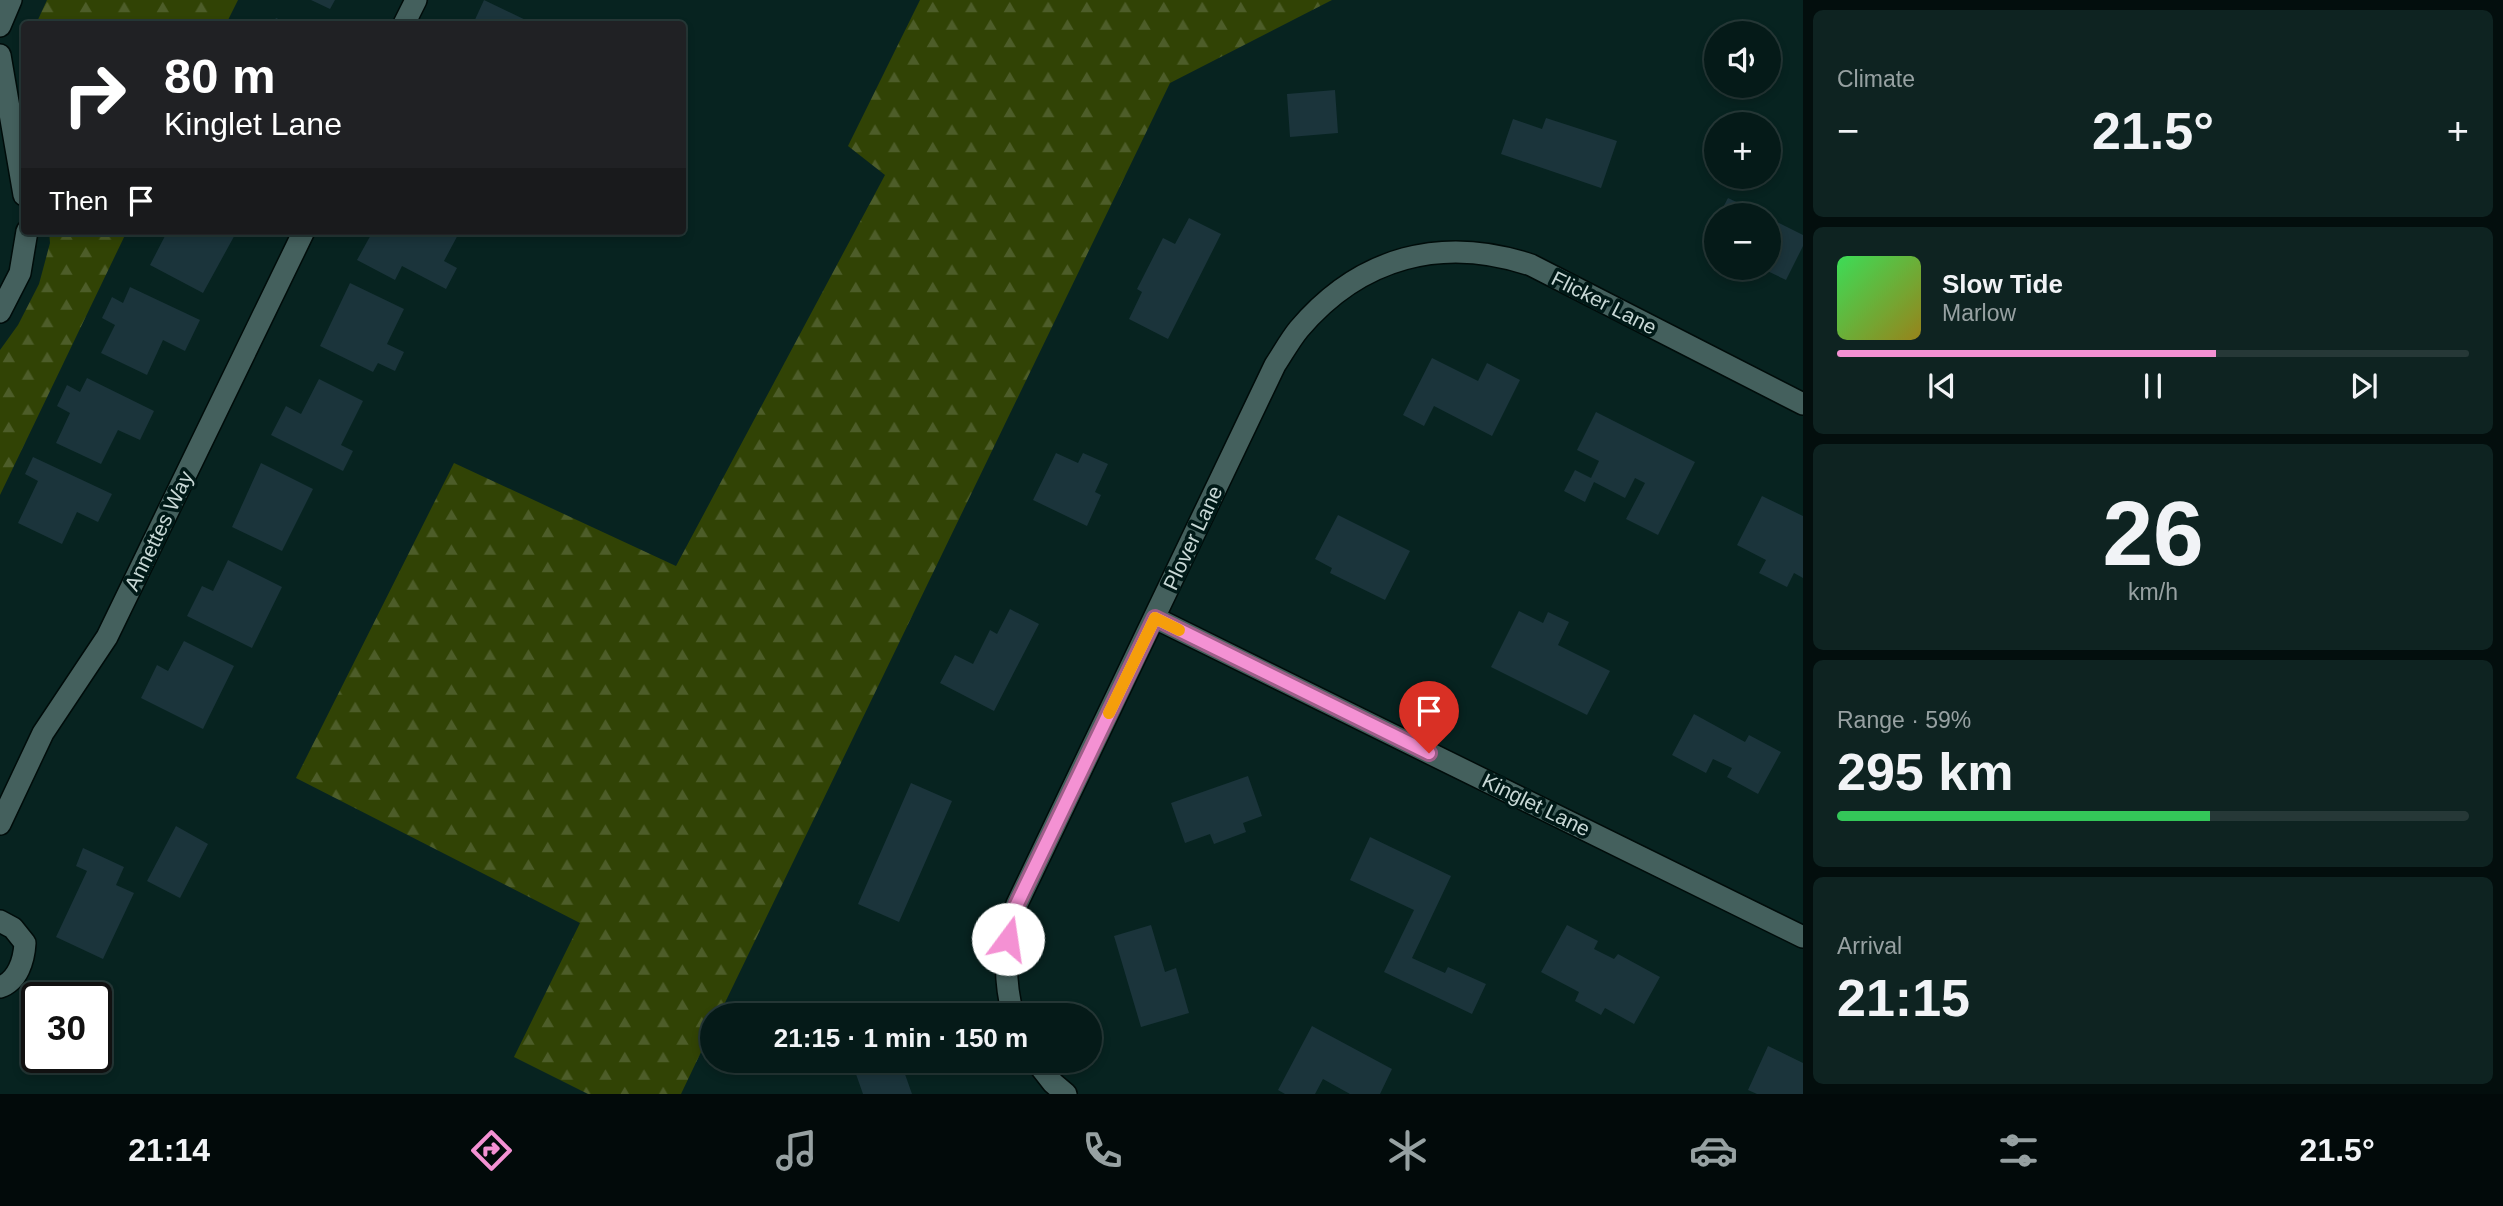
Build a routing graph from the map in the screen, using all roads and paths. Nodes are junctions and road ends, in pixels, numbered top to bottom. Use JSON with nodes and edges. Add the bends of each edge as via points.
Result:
{"nodes":[{"id":1,"x":11,"y":0,"type":"edge"},
{"id":2,"x":416,"y":0,"type":"edge"},
{"id":3,"x":406,"y":21,"type":"edge"},
{"id":4,"x":0,"y":26,"type":"edge"},
{"id":5,"x":0,"y":55,"type":"edge"},
{"id":6,"x":21,"y":178,"type":"edge"},
{"id":7,"x":26,"y":235,"type":"edge"},
{"id":8,"x":302,"y":235,"type":"edge"},
{"id":9,"x":1393,"y":261,"type":"joint"},
{"id":10,"x":0,"y":312,"type":"edge"},
{"id":11,"x":1803,"y":404,"type":"edge"},
{"id":12,"x":1155,"y":618,"type":"junction"},
{"id":13,"x":0,"y":824,"type":"edge"},
{"id":14,"x":0,"y":921,"type":"edge"},
{"id":15,"x":1803,"y":937,"type":"edge"},
{"id":16,"x":0,"y":987,"type":"edge"},
{"id":17,"x":1010,"y":1003,"type":"edge"},
{"id":18,"x":1045,"y":1073,"type":"edge"},
{"id":19,"x":1066,"y":1094,"type":"edge"}],
"edges":[{"from":1,"to":4,"type":"street"},
{"from":2,"to":3,"type":"street"},
{"from":5,"to":6,"type":"street"},
{"from":7,"to":10,"type":"street","via":[[20,273]]},
{"from":8,"to":13,"type":"street","name":"Annettes Way","via":[[107,637],[43,733]]},
{"from":9,"to":11,"type":"street","name":"Flicker Lane","via":[[1445,251],[1477,251],[1531,265]]},
{"from":9,"to":12,"type":"street","name":"Plover Lane","via":[[1350,283],[1297,331],[1275,365]]},
{"from":12,"to":15,"type":"street","name":"Kinglet Lane"},
{"from":12,"to":17,"type":"street","name":"Plover Lane","via":[[1014,913],[1005,957]]},
{"from":14,"to":16,"type":"street","via":[[25,943],[22,964]]},
{"from":18,"to":19,"type":"street"}]}
